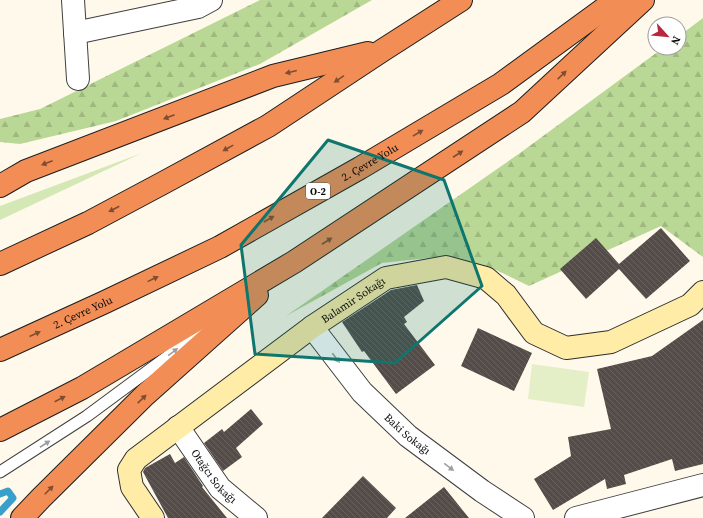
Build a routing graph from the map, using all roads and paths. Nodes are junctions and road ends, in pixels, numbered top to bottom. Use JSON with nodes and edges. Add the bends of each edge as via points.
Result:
{"nodes":[{"id":1,"x":72,"y":0,"type":"edge"},
{"id":2,"x":211,"y":0,"type":"edge"},
{"id":3,"x":461,"y":0,"type":"edge"},
{"id":4,"x":616,"y":0,"type":"edge"},
{"id":5,"x":643,"y":0,"type":"edge"},
{"id":6,"x":75,"y":33,"type":"junction"},
{"id":7,"x":383,"y":50,"type":"junction"},
{"id":8,"x":78,"y":79,"type":"dead end"},
{"id":9,"x":0,"y":168,"type":"edge"},
{"id":10,"x":26,"y":171,"type":"junction"},
{"id":11,"x":0,"y":177,"type":"edge"},
{"id":12,"x":0,"y":186,"type":"edge"},
{"id":13,"x":294,"y":262,"type":"junction"},
{"id":14,"x":0,"y":264,"type":"edge"},
{"id":15,"x":703,"y":292,"type":"edge"},
{"id":16,"x":312,"y":327,"type":"junction"},
{"id":17,"x":0,"y":350,"type":"edge"},
{"id":18,"x":178,"y":427,"type":"junction"},
{"id":19,"x":0,"y":430,"type":"edge"},
{"id":20,"x":0,"y":472,"type":"edge"},
{"id":21,"x":703,"y":485,"type":"edge"},
{"id":22,"x":22,"y":518,"type":"edge"},
{"id":23,"x":153,"y":518,"type":"edge"},
{"id":24,"x":256,"y":518,"type":"edge"},
{"id":25,"x":523,"y":518,"type":"edge"},
{"id":26,"x":576,"y":518,"type":"edge"}],
"edges":[{"from":1,"to":6,"type":"street"},
{"from":2,"to":6,"type":"street","via":[[198,6]]},
{"from":3,"to":7,"type":"highway"},
{"from":17,"to":4,"type":"highway","name":"2. Çevre Yolu","number":"O-2","one_way":true,"via":[[220,247],[360,168],[501,84]]},
{"from":13,"to":5,"type":"highway","one_way":true,"via":[[522,112]]},
{"from":6,"to":8,"type":"street"},
{"from":7,"to":10,"type":"highway","one_way":true,"via":[[273,76]]},
{"from":7,"to":14,"type":"highway","one_way":true,"via":[[268,126],[88,222]]},
{"from":9,"to":10,"type":"highway"},
{"from":10,"to":11,"type":"lane"},
{"from":10,"to":12,"type":"highway"},
{"from":19,"to":13,"type":"highway","one_way":true,"via":[[82,388]]},
{"from":20,"to":13,"type":"lane","one_way":true,"via":[[87,416]]},
{"from":22,"to":13,"type":"highway","one_way":true,"via":[[145,395]]},
{"from":15,"to":16,"type":"street","name":"Balamir Sokağı","via":[[690,305],[611,342],[566,348],[534,333],[506,295],[486,278],[446,267],[386,278]]},
{"from":16,"to":18,"type":"street","name":"Balamir Sokağı"},
{"from":16,"to":25,"type":"street","name":"Baki Sokağı","one_way":true,"via":[[362,392],[408,436]]},
{"from":18,"to":23,"type":"street","name":"Balamir Sokağı","via":[[136,459],[129,470],[132,487]]},
{"from":18,"to":24,"type":"street","name":"Otağcı Sokağı","via":[[220,488]]},
{"from":21,"to":26,"type":"street"}]}
